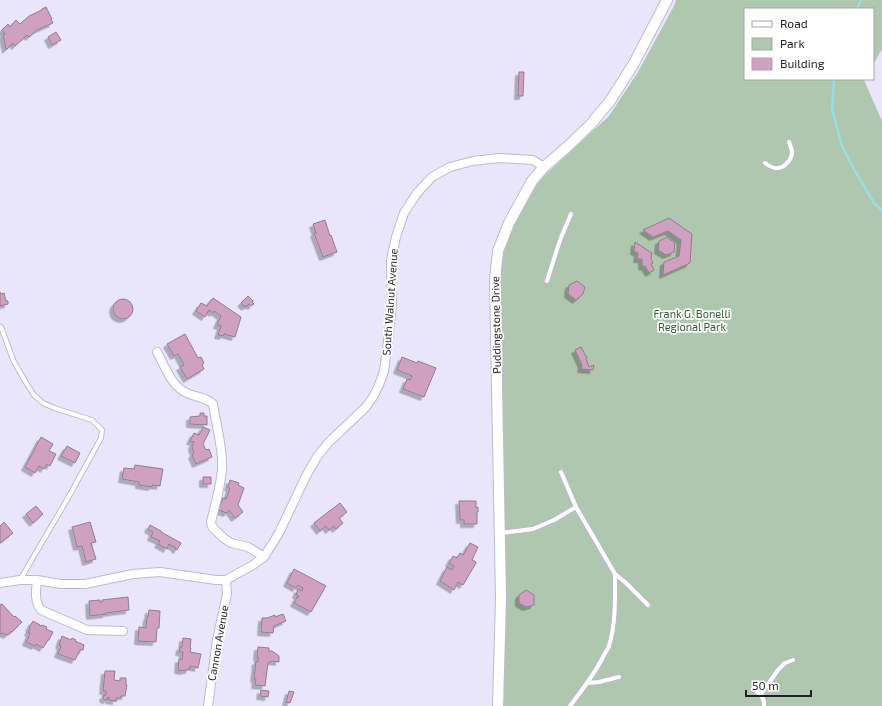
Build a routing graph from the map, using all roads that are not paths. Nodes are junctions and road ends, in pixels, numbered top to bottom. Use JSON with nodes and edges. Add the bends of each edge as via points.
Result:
{"nodes":[{"id":1,"x":667,"y":0,"type":"edge"},
{"id":2,"x":789,"y":142,"type":"dead end"},
{"id":3,"x":765,"y":163,"type":"dead end"},
{"id":4,"x":544,"y":167,"type":"junction"},
{"id":5,"x":571,"y":214,"type":"dead end"},
{"id":6,"x":547,"y":281,"type":"dead end"},
{"id":7,"x":1,"y":327,"type":"dead end"},
{"id":8,"x":157,"y":352,"type":"dead end"},
{"id":9,"x":561,"y":472,"type":"dead end"},
{"id":10,"x":576,"y":507,"type":"junction"},
{"id":11,"x":500,"y":533,"type":"junction"},
{"id":12,"x":264,"y":557,"type":"junction"},
{"id":13,"x":615,"y":574,"type":"junction"},
{"id":14,"x":20,"y":580,"type":"junction"},
{"id":15,"x":37,"y":580,"type":"junction"},
{"id":16,"x":226,"y":580,"type":"junction"},
{"id":17,"x":0,"y":584,"type":"edge"},
{"id":18,"x":648,"y":605,"type":"dead end"},
{"id":19,"x":123,"y":631,"type":"dead end"},
{"id":20,"x":793,"y":660,"type":"dead end"},
{"id":21,"x":619,"y":677,"type":"dead end"},
{"id":22,"x":588,"y":683,"type":"junction"},
{"id":23,"x":753,"y":689,"type":"dead end"},
{"id":24,"x":760,"y":694,"type":"junction"},
{"id":25,"x":208,"y":706,"type":"edge"},
{"id":26,"x":498,"y":706,"type":"edge"},
{"id":27,"x":570,"y":706,"type":"edge"},
{"id":28,"x":764,"y":706,"type":"edge"}],
"edges":[{"from":1,"to":4,"type":"street","name":"Puddingstone Drive","via":[[633,65],[610,101],[591,124]]},
{"from":2,"to":3,"type":"lane","via":[[792,152],[785,166],[779,169],[771,168]]},
{"from":4,"to":11,"type":"street","name":"Puddingstone Drive","via":[[521,200],[498,251],[495,280]]},
{"from":4,"to":12,"type":"street","name":"South Walnut Avenue","via":[[533,160],[499,158],[473,161],[450,167],[432,177],[417,193],[404,213],[391,260],[392,306],[384,371],[379,385],[366,406],[317,456],[279,533]]},
{"from":5,"to":6,"type":"lane"},
{"from":7,"to":14,"type":"lane","via":[[14,362],[34,395],[54,408],[92,420],[102,430],[101,438]]},
{"from":8,"to":12,"type":"street","via":[[172,381],[179,388],[213,404],[222,468],[212,526],[225,539],[248,547]]},
{"from":9,"to":10,"type":"lane"},
{"from":10,"to":11,"type":"lane","via":[[533,529]]},
{"from":10,"to":13,"type":"lane"},
{"from":11,"to":26,"type":"street","name":"Puddingstone Drive"},
{"from":12,"to":16,"type":"street","name":"South Walnut Avenue"},
{"from":13,"to":18,"type":"lane"},
{"from":13,"to":22,"type":"lane","via":[[614,622],[609,646]]},
{"from":14,"to":15,"type":"street"},
{"from":14,"to":17,"type":"street"},
{"from":15,"to":16,"type":"street","via":[[85,584],[133,574],[160,572]]},
{"from":15,"to":19,"type":"street","via":[[36,595],[41,610],[87,630]]},
{"from":16,"to":25,"type":"street","name":"Cannon Avenue","via":[[227,594],[217,640]]},
{"from":20,"to":24,"type":"lane","via":[[778,670]]},
{"from":21,"to":22,"type":"lane"},
{"from":22,"to":27,"type":"lane"},
{"from":23,"to":24,"type":"lane"},
{"from":24,"to":28,"type":"lane"}]}
